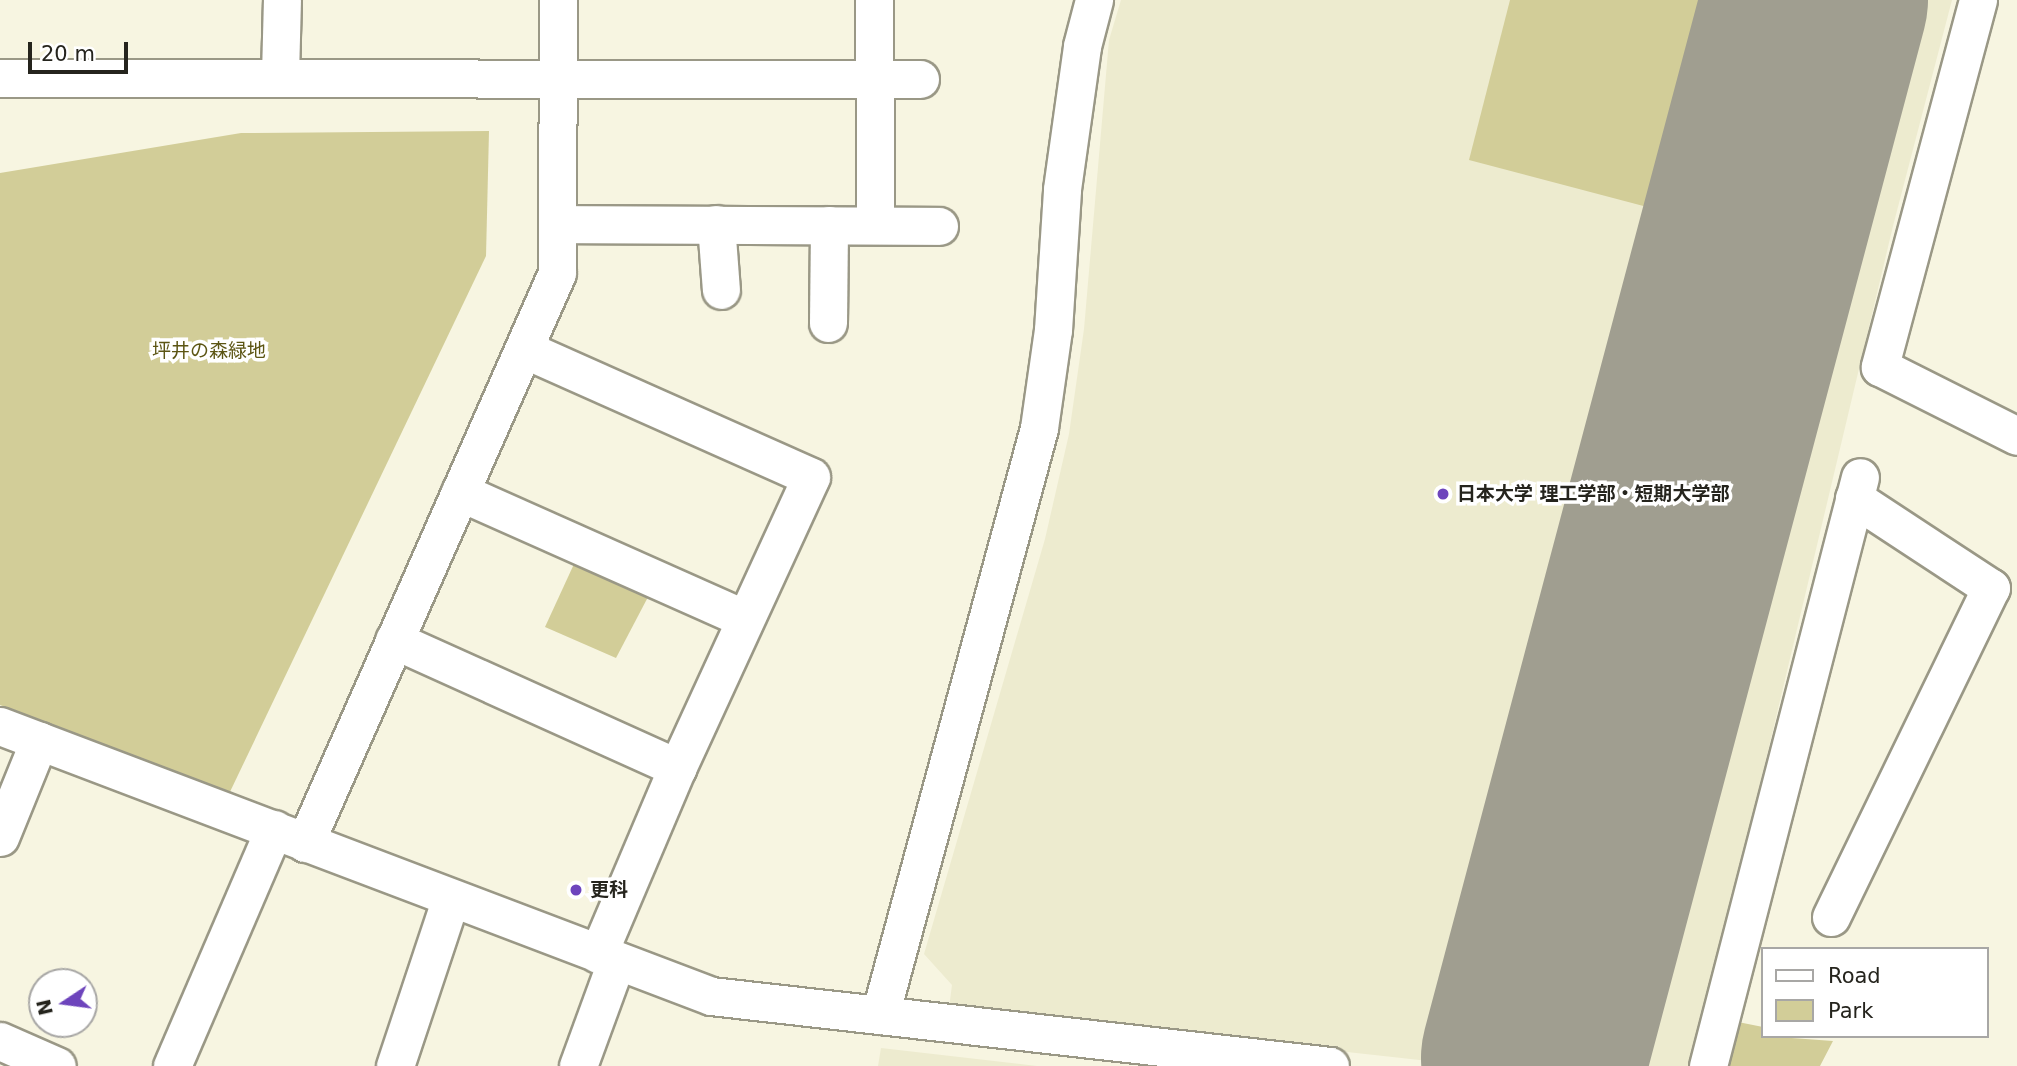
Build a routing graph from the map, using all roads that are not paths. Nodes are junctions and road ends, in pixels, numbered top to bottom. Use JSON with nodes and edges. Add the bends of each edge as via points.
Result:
{"nodes":[{"id":1,"x":282,"y":0,"type":"edge"},
{"id":2,"x":558,"y":0,"type":"edge"},
{"id":3,"x":874,"y":0,"type":"edge"},
{"id":4,"x":1094,"y":0,"type":"edge"},
{"id":5,"x":1979,"y":0,"type":"edge"},
{"id":6,"x":280,"y":75,"type":"junction"},
{"id":7,"x":0,"y":78,"type":"edge"},
{"id":8,"x":874,"y":78,"type":"junction"},
{"id":9,"x":920,"y":79,"type":"dead end"},
{"id":10,"x":558,"y":80,"type":"junction"},
{"id":11,"x":716,"y":224,"type":"junction"},
{"id":12,"x":558,"y":225,"type":"junction"},
{"id":13,"x":829,"y":225,"type":"junction"},
{"id":14,"x":875,"y":225,"type":"junction"},
{"id":15,"x":939,"y":226,"type":"dead end"},
{"id":16,"x":721,"y":290,"type":"dead end"},
{"id":17,"x":828,"y":323,"type":"dead end"},
{"id":18,"x":524,"y":349,"type":"junction"},
{"id":19,"x":2017,"y":436,"type":"edge"},
{"id":20,"x":460,"y":492,"type":"junction"},
{"id":21,"x":744,"y":619,"type":"junction"},
{"id":22,"x":394,"y":640,"type":"junction"},
{"id":23,"x":0,"y":726,"type":"edge"},
{"id":24,"x":39,"y":741,"type":"junction"},
{"id":25,"x":677,"y":768,"type":"junction"},
{"id":26,"x":290,"y":836,"type":"junction"},
{"id":27,"x":0,"y":837,"type":"edge"},
{"id":28,"x":451,"y":898,"type":"junction"},
{"id":29,"x":1831,"y":917,"type":"dead end"},
{"id":30,"x":607,"y":958,"type":"junction"},
{"id":31,"x":880,"y":1015,"type":"junction"},
{"id":32,"x":12,"y":1052,"type":"edge"},
{"id":33,"x":57,"y":1066,"type":"edge"},
{"id":34,"x":172,"y":1066,"type":"edge"},
{"id":35,"x":396,"y":1066,"type":"edge"},
{"id":36,"x":578,"y":1066,"type":"edge"},
{"id":37,"x":1330,"y":1066,"type":"edge"},
{"id":38,"x":1708,"y":1066,"type":"edge"}],
"edges":[{"from":1,"to":6,"type":"street"},
{"from":2,"to":10,"type":"street"},
{"from":3,"to":8,"type":"street"},
{"from":4,"to":31,"type":"street","via":[[1082,46],[1062,189],[1053,330],[1040,428]]},
{"from":5,"to":19,"type":"street","via":[[1880,367]]},
{"from":6,"to":7,"type":"street"},
{"from":6,"to":10,"type":"street"},
{"from":8,"to":9,"type":"street"},
{"from":8,"to":10,"type":"street"},
{"from":8,"to":14,"type":"street"},
{"from":10,"to":12,"type":"street"},
{"from":11,"to":12,"type":"street"},
{"from":11,"to":13,"type":"street"},
{"from":11,"to":16,"type":"street"},
{"from":12,"to":18,"type":"street","via":[[557,272]]},
{"from":13,"to":14,"type":"street"},
{"from":13,"to":17,"type":"street"},
{"from":14,"to":15,"type":"street"},
{"from":18,"to":20,"type":"street"},
{"from":18,"to":21,"type":"street","via":[[811,477]]},
{"from":20,"to":21,"type":"street"},
{"from":20,"to":22,"type":"street"},
{"from":21,"to":25,"type":"street"},
{"from":22,"to":25,"type":"street"},
{"from":22,"to":26,"type":"street"},
{"from":23,"to":24,"type":"street"},
{"from":24,"to":26,"type":"street"},
{"from":24,"to":27,"type":"street"},
{"from":25,"to":30,"type":"street"},
{"from":26,"to":28,"type":"street"},
{"from":26,"to":34,"type":"street"},
{"from":28,"to":30,"type":"street"},
{"from":28,"to":35,"type":"street"},
{"from":29,"to":38,"type":"street","via":[[1991,588],[1857,487]]},
{"from":30,"to":31,"type":"street","via":[[711,996]]},
{"from":30,"to":36,"type":"street"},
{"from":31,"to":37,"type":"street"},
{"from":32,"to":33,"type":"street"}]}
